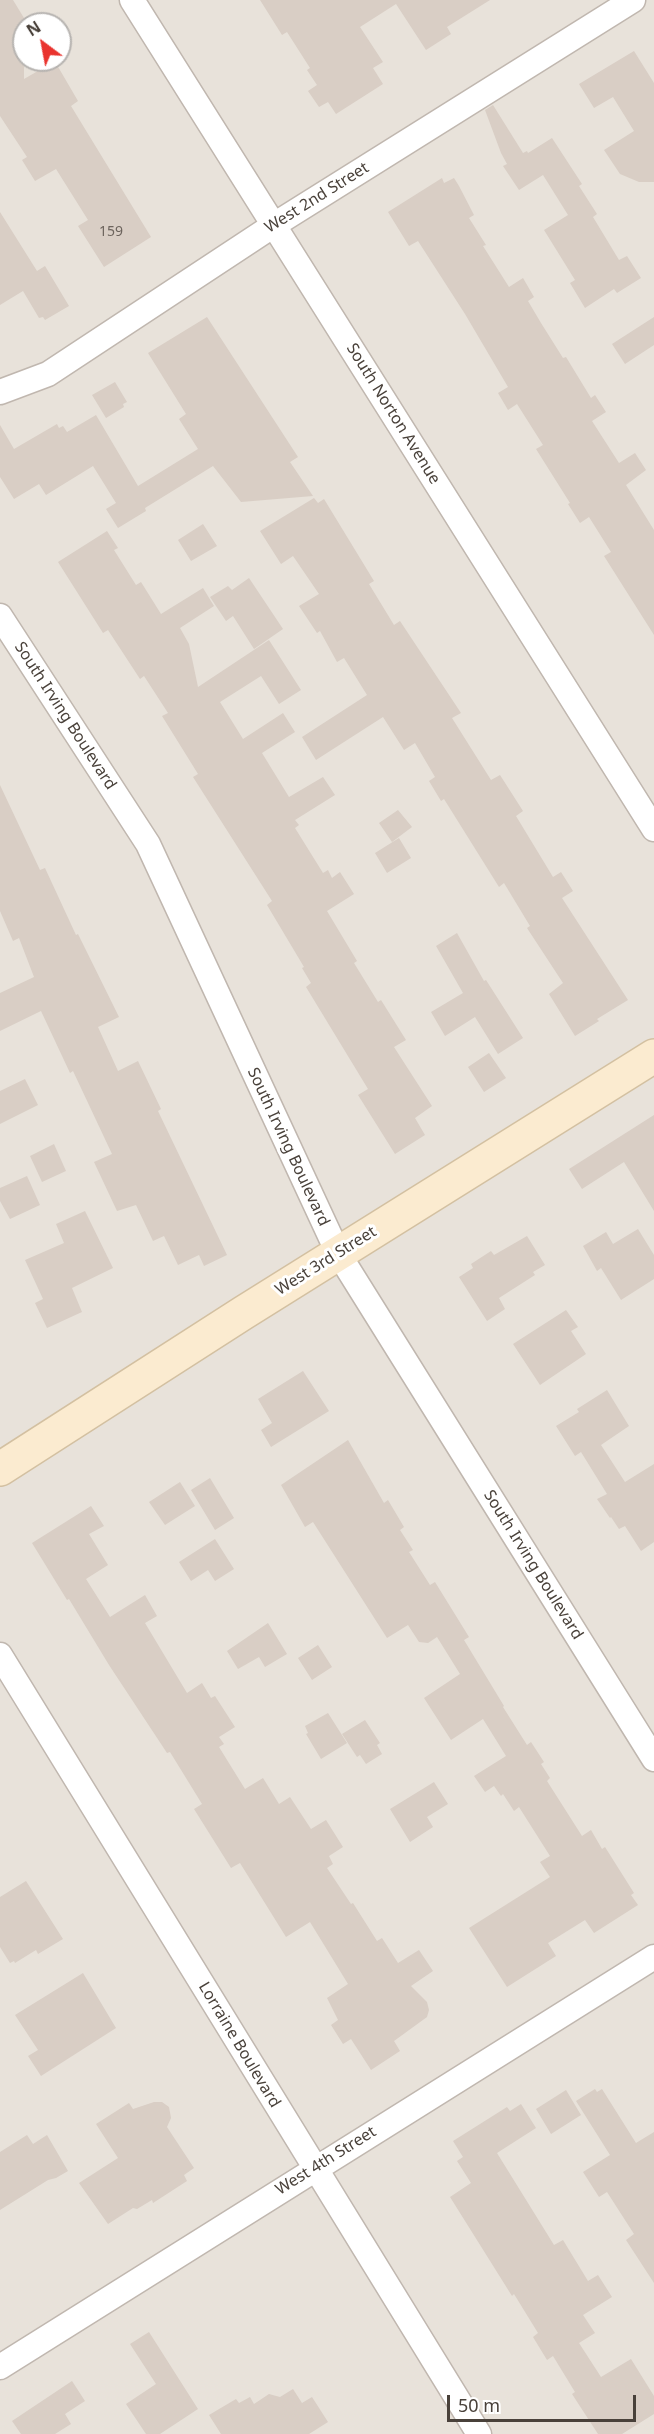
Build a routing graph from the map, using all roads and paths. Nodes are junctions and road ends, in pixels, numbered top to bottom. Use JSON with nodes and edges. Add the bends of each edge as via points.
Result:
{"nodes":[{"id":1,"x":132,"y":0,"type":"edge"},
{"id":2,"x":633,"y":0,"type":"edge"},
{"id":3,"x":274,"y":225,"type":"junction"},
{"id":4,"x":0,"y":392,"type":"edge"},
{"id":5,"x":0,"y":616,"type":"edge"},
{"id":6,"x":654,"y":829,"type":"edge"},
{"id":7,"x":654,"y":1056,"type":"edge"},
{"id":8,"x":338,"y":1253,"type":"junction"},
{"id":9,"x":0,"y":1468,"type":"edge"},
{"id":10,"x":0,"y":1655,"type":"edge"},
{"id":11,"x":654,"y":1759,"type":"edge"},
{"id":12,"x":654,"y":1957,"type":"edge"},
{"id":13,"x":314,"y":2168,"type":"junction"},
{"id":14,"x":0,"y":2367,"type":"edge"},
{"id":15,"x":479,"y":2434,"type":"edge"}],
"edges":[{"from":1,"to":3,"type":"street","name":"South Norton Avenue"},
{"from":2,"to":3,"type":"street","name":"West 2nd Street"},
{"from":3,"to":4,"type":"street","name":"West 2nd Street","via":[[48,374]]},
{"from":3,"to":6,"type":"street","name":"South Norton Avenue"},
{"from":5,"to":8,"type":"street","name":"South Irving Boulevard","via":[[148,844]]},
{"from":7,"to":8,"type":"main road","name":"West 3rd Street"},
{"from":8,"to":9,"type":"main road","name":"West 3rd Street"},
{"from":8,"to":11,"type":"street","name":"South Irving Boulevard"},
{"from":10,"to":13,"type":"street","name":"Lorraine Boulevard"},
{"from":12,"to":13,"type":"street","name":"West 4th Street"},
{"from":13,"to":14,"type":"street","name":"West 4th Street"},
{"from":13,"to":15,"type":"street","name":"Lorraine Boulevard"}]}
